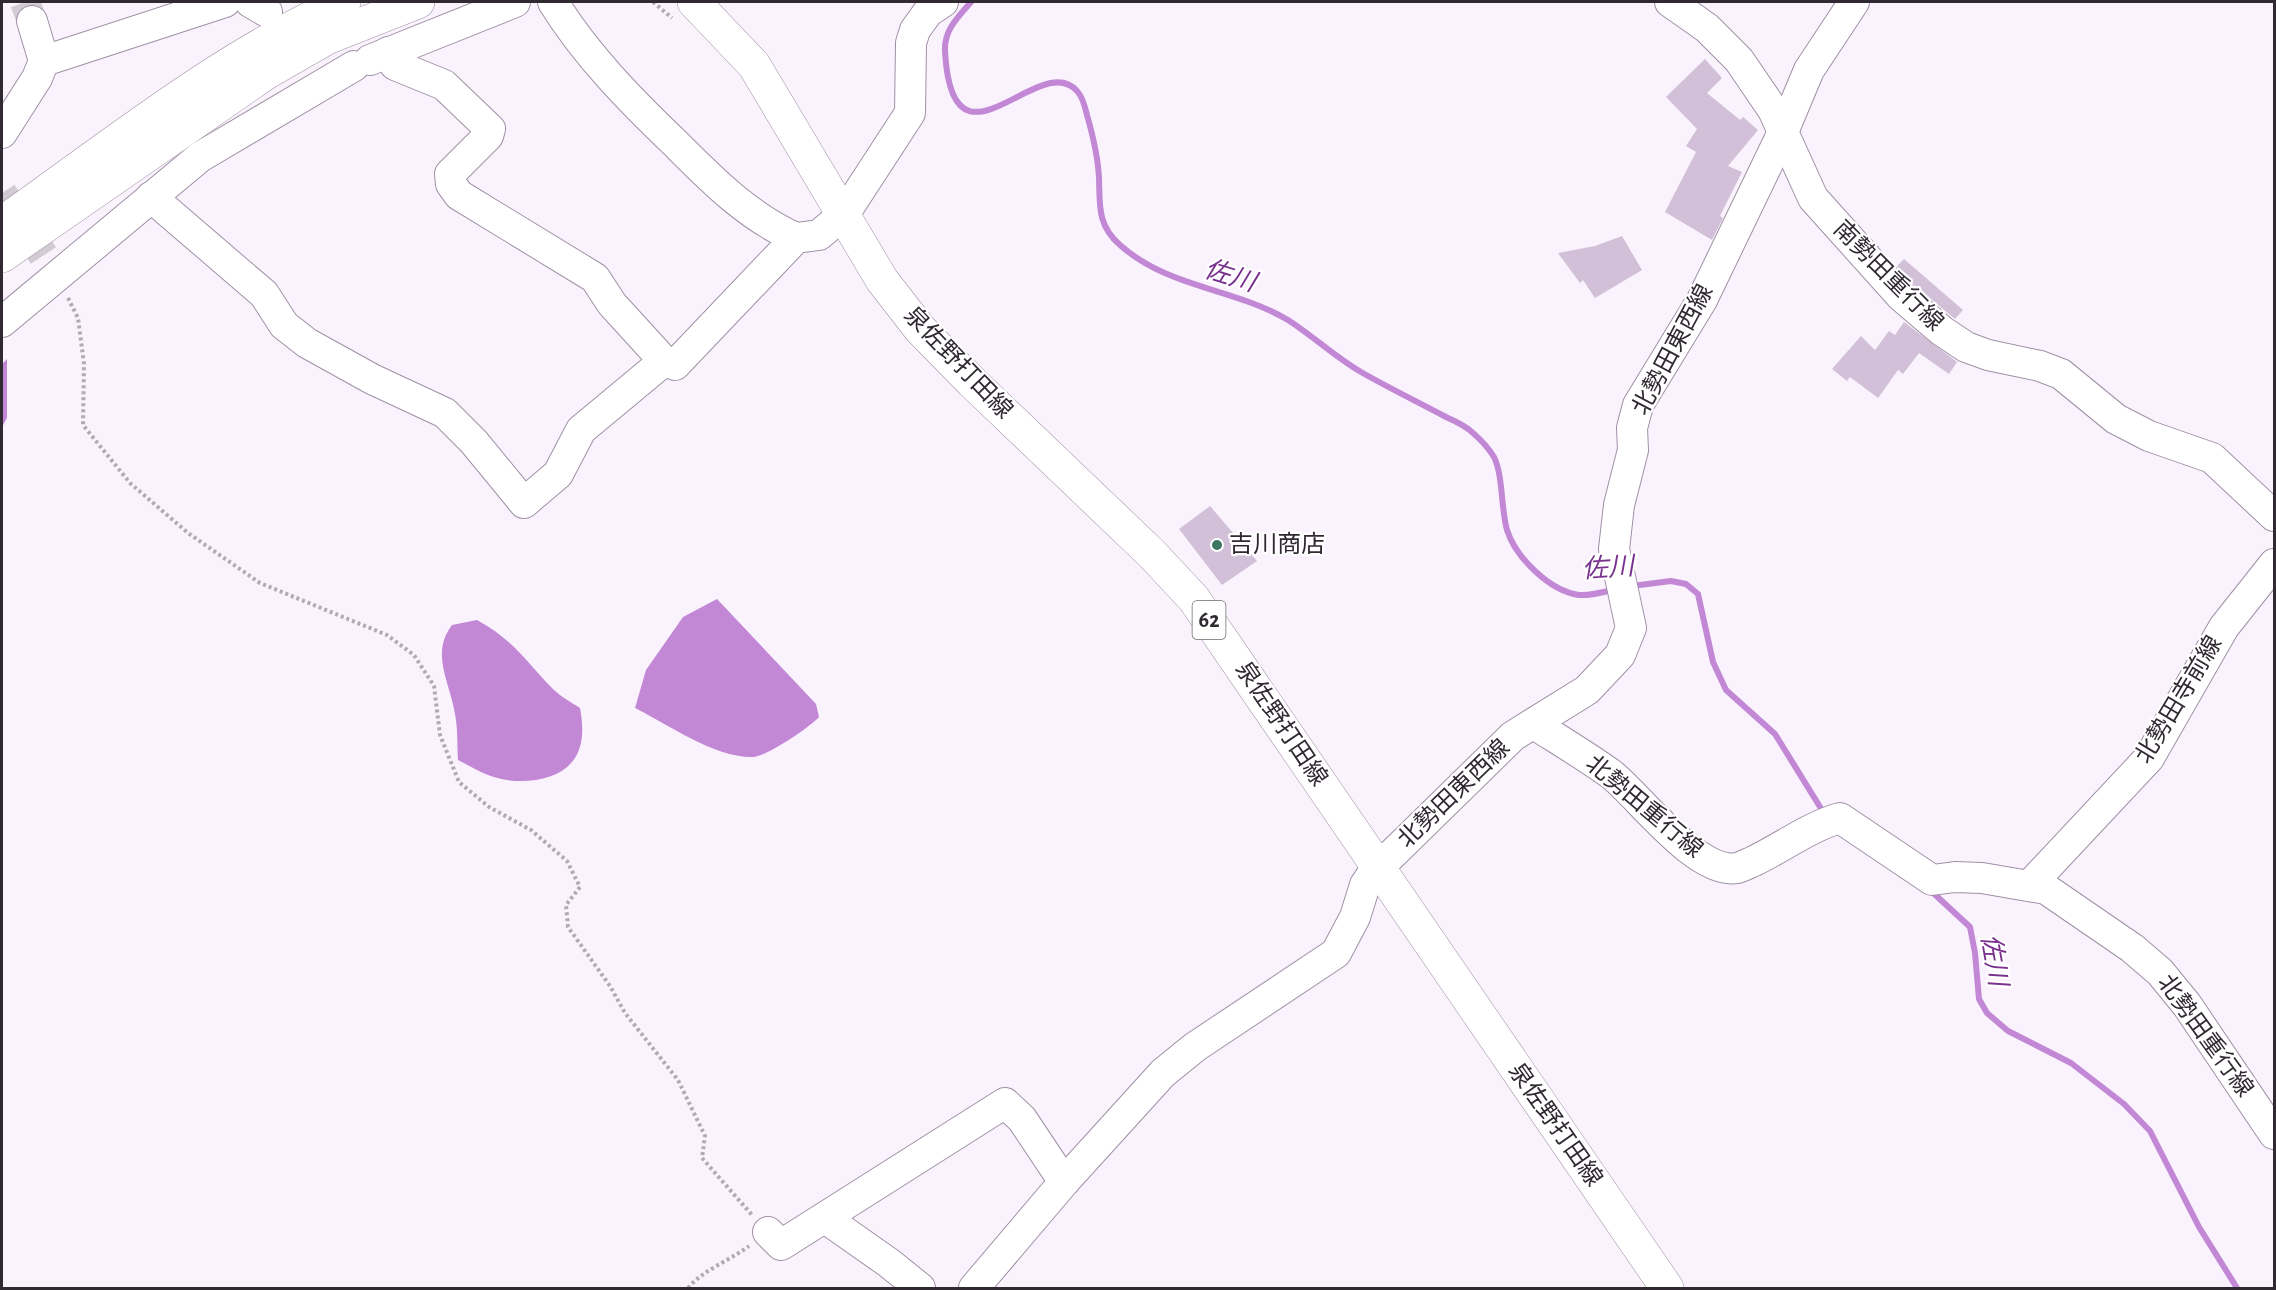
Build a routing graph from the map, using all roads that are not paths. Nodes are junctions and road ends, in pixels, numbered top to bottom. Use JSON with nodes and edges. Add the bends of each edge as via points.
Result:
{"nodes":[{"id":1,"x":225,"y":2,"type":"edge"},
{"id":2,"x":344,"y":2,"type":"edge"},
{"id":3,"x":418,"y":2,"type":"edge"},
{"id":4,"x":515,"y":2,"type":"edge"},
{"id":5,"x":552,"y":2,"type":"edge"},
{"id":6,"x":694,"y":2,"type":"edge"},
{"id":7,"x":943,"y":2,"type":"edge"},
{"id":8,"x":1670,"y":2,"type":"edge"},
{"id":9,"x":1854,"y":2,"type":"edge"},
{"id":10,"x":32,"y":21,"type":"tunnel mouth"},
{"id":11,"x":388,"y":52,"type":"junction"},
{"id":12,"x":44,"y":61,"type":"junction"},
{"id":13,"x":1783,"y":132,"type":"junction"},
{"id":14,"x":2,"y":133,"type":"edge"},
{"id":15,"x":151,"y":197,"type":"junction"},
{"id":16,"x":845,"y":213,"type":"junction"},
{"id":17,"x":2,"y":223,"type":"edge"},
{"id":18,"x":796,"y":238,"type":"junction"},
{"id":19,"x":2,"y":256,"type":"edge"},
{"id":20,"x":2,"y":322,"type":"edge"},
{"id":21,"x":664,"y":361,"type":"junction"},
{"id":22,"x":2274,"y":516,"type":"edge"},
{"id":23,"x":2274,"y":564,"type":"edge"},
{"id":24,"x":1534,"y":724,"type":"junction"},
{"id":25,"x":1379,"y":868,"type":"junction"},
{"id":26,"x":2030,"y":885,"type":"junction"},
{"id":27,"x":2274,"y":1134,"type":"edge"},
{"id":28,"x":1064,"y":1182,"type":"junction"},
{"id":29,"x":825,"y":1218,"type":"junction"},
{"id":30,"x":768,"y":1232,"type":"road end"},
{"id":31,"x":920,"y":1288,"type":"edge"},
{"id":32,"x":974,"y":1288,"type":"edge"},
{"id":33,"x":1667,"y":1288,"type":"edge"}],
"edges":[{"from":1,"to":12,"type":"street"},
{"from":2,"to":17,"type":"main road","via":[[252,50]]},
{"from":3,"to":19,"type":"main road","via":[[327,38],[266,74]]},
{"from":4,"to":11,"type":"street"},
{"from":5,"to":18,"type":"street","via":[[576,38],[630,99],[725,193],[768,226]]},
{"from":6,"to":16,"type":"main road","name":"泉佐野打田線","number":"62","via":[[754,64]]},
{"from":7,"to":16,"type":"street","via":[[928,12],[911,43],[910,113]]},
{"from":8,"to":13,"type":"street","name":"南勢田重行線","via":[[1707,28],[1739,60],[1761,90]]},
{"from":9,"to":13,"type":"street","name":"北勢田東西線","via":[[1809,70]]},
{"from":10,"to":12,"type":"street"},
{"from":11,"to":15,"type":"street","via":[[347,62],[200,157]]},
{"from":11,"to":21,"type":"street","via":[[395,65],[444,85],[490,129],[488,136],[450,174],[451,184],[459,195],[595,278],[612,304]]},
{"from":12,"to":14,"type":"street"},
{"from":13,"to":22,"type":"street","name":"南勢田重行線","via":[[1813,198],[1901,296],[1942,332],[1989,355],[2061,374],[2116,418],[2149,436],[2212,458]]},
{"from":13,"to":24,"type":"street","name":"北勢田東西線","via":[[1702,300],[1638,405],[1632,428],[1633,450],[1618,505],[1614,549],[1631,628],[1620,655],[1587,690]]},
{"from":15,"to":20,"type":"street","via":[[51,267]]},
{"from":15,"to":21,"type":"street","via":[[264,294],[284,325],[307,343],[445,413],[524,503],[558,474],[581,430]]},
{"from":16,"to":18,"type":"street","via":[[819,235]]},
{"from":16,"to":25,"type":"main road","name":"泉佐野打田線","number":"62","via":[[882,280],[920,329],[1194,599]]},
{"from":18,"to":21,"type":"street","via":[[687,354],[675,365]]},
{"from":23,"to":26,"type":"street","name":"北勢田寺前線","via":[[2224,627],[2149,758]]},
{"from":24,"to":25,"type":"street","name":"北勢田東西線","via":[[1513,736]]},
{"from":24,"to":26,"type":"street","name":"北勢田重行線","via":[[1612,775],[1683,844],[1716,864],[1736,869],[1831,820],[1932,880],[1955,877]]},
{"from":25,"to":28,"type":"street","name":"北勢田東西線","via":[[1365,885],[1355,917],[1336,953],[1195,1047],[1163,1073]]},
{"from":25,"to":33,"type":"main road","name":"泉佐野打田線","number":"62"},
{"from":26,"to":27,"type":"street","name":"北勢田重行線","via":[[2046,889],[2160,972],[2187,1005]]},
{"from":28,"to":29,"type":"street","via":[[1022,1119],[1005,1103]]},
{"from":28,"to":32,"type":"street","name":"北勢田東西線"},
{"from":29,"to":30,"type":"street","via":[[781,1245]]},
{"from":29,"to":31,"type":"street"}]}
